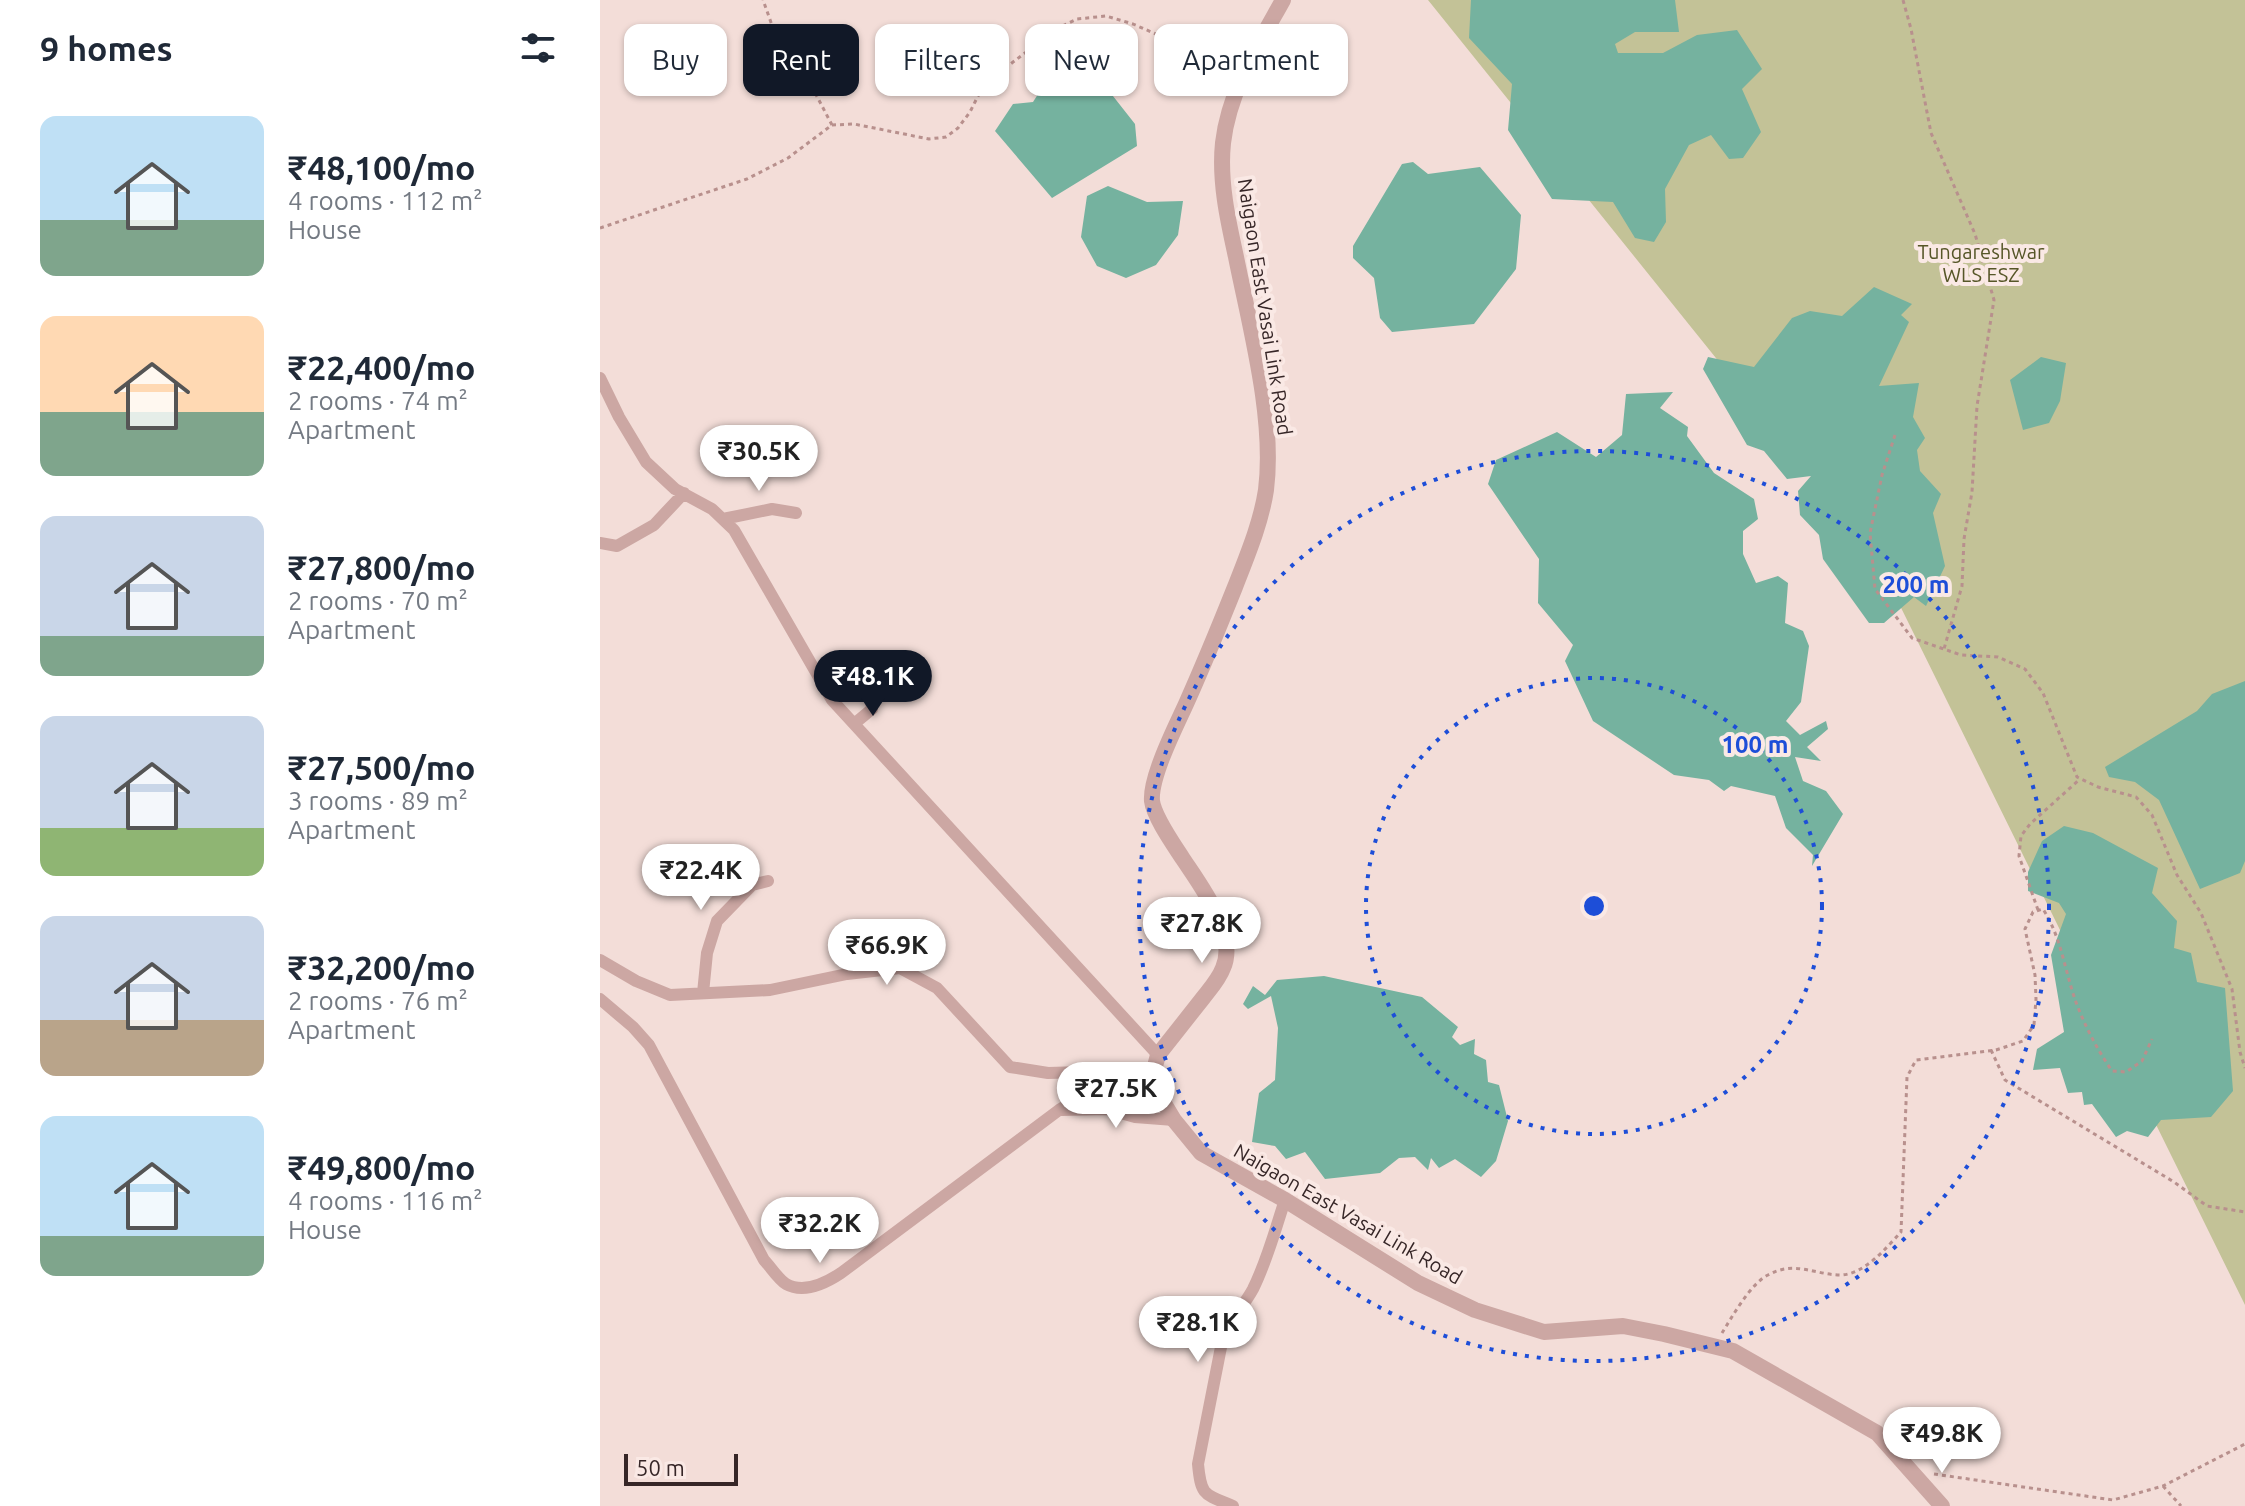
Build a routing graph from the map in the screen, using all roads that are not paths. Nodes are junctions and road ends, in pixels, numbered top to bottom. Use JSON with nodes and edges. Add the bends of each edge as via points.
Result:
{"nodes":[{"id":1,"x":1283,"y":0,"type":"edge"},
{"id":2,"x":600,"y":378,"type":"edge"},
{"id":3,"x":684,"y":493,"type":"junction"},
{"id":4,"x":796,"y":513,"type":"dead end"},
{"id":5,"x":723,"y":519,"type":"junction"},
{"id":6,"x":600,"y":543,"type":"edge"},
{"id":7,"x":868,"y":675,"type":"dead end"},
{"id":8,"x":854,"y":724,"type":"junction"},
{"id":9,"x":768,"y":881,"type":"dead end"},
{"id":10,"x":600,"y":960,"type":"edge"},
{"id":11,"x":703,"y":993,"type":"junction"},
{"id":12,"x":600,"y":999,"type":"edge"},
{"id":13,"x":1156,"y":1062,"type":"junction"},
{"id":14,"x":1126,"y":1070,"type":"junction"},
{"id":15,"x":1059,"y":1110,"type":"junction"},
{"id":16,"x":1174,"y":1120,"type":"junction"},
{"id":17,"x":1285,"y":1200,"type":"junction"},
{"id":18,"x":1233,"y":1506,"type":"edge"},
{"id":19,"x":1942,"y":1506,"type":"edge"}],
"edges":[{"from":1,"to":13,"type":"street","name":"Naigaon East Vasai Link Road","via":[[1246,65],[1223,145],[1230,230],[1267,430],[1266,490],[1251,547],[1171,737],[1152,801],[1208,896],[1227,947],[1216,981]]},
{"from":2,"to":3,"type":"street","via":[[646,462]]},
{"from":3,"to":5,"type":"street"},
{"from":3,"to":6,"type":"street","via":[[654,525],[617,546]]},
{"from":4,"to":5,"type":"street","via":[[772,509]]},
{"from":5,"to":8,"type":"street","via":[[832,700]]},
{"from":7,"to":8,"type":"street","via":[[872,709]]},
{"from":8,"to":13,"type":"street"},
{"from":9,"to":11,"type":"street","via":[[752,885],[717,921]]},
{"from":10,"to":11,"type":"street","via":[[670,995]]},
{"from":11,"to":14,"type":"street","via":[[770,990],[900,968],[937,988],[1010,1067],[1048,1073]]},
{"from":12,"to":15,"type":"street","via":[[649,1045],[764,1260],[786,1284],[807,1288],[841,1273]]},
{"from":13,"to":14,"type":"street"},
{"from":13,"to":16,"type":"street","name":"Naigaon East Vasai Link Road","via":[[1156,1090]]},
{"from":14,"to":15,"type":"street"},
{"from":15,"to":16,"type":"street","via":[[1106,1109]]},
{"from":16,"to":17,"type":"street","name":"Naigaon East Vasai Link Road","via":[[1201,1153]]},
{"from":17,"to":18,"type":"street","via":[[1252,1290],[1223,1337],[1198,1464],[1204,1492]]},
{"from":17,"to":19,"type":"street","name":"Naigaon East Vasai Link Road","via":[[1418,1283],[1508,1322],[1544,1332],[1623,1326],[1733,1351],[1877,1433]]}]}
